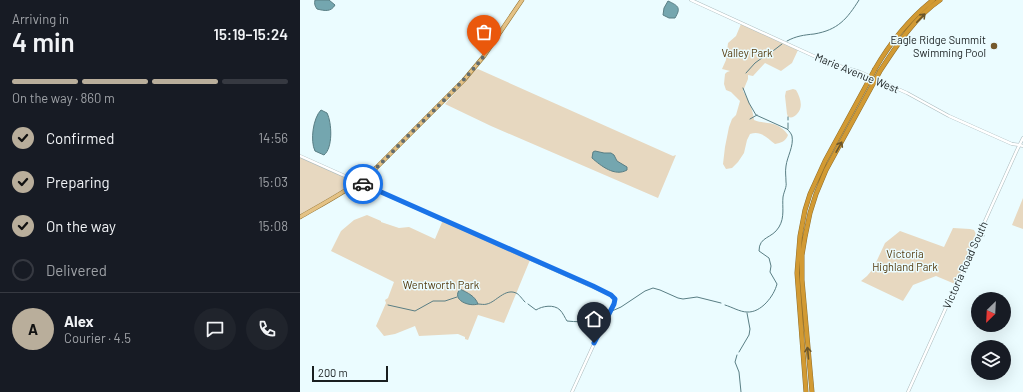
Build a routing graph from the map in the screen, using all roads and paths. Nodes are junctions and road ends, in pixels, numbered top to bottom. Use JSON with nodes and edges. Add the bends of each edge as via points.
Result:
{"nodes":[{"id":1,"x":522,"y":0,"type":"edge"},
{"id":2,"x":691,"y":0,"type":"edge"},
{"id":3,"x":933,"y":0,"type":"edge"},
{"id":4,"x":940,"y":0,"type":"edge"},
{"id":5,"x":1023,"y":138,"type":"edge"},
{"id":6,"x":1022,"y":145,"type":"edge"},
{"id":7,"x":300,"y":156,"type":"edge"},
{"id":8,"x":359,"y":182,"type":"junction"},
{"id":9,"x":300,"y":217,"type":"edge"},
{"id":10,"x":572,"y":392,"type":"edge"},
{"id":11,"x":806,"y":392,"type":"edge"},
{"id":12,"x":812,"y":392,"type":"edge"},
{"id":13,"x":908,"y":392,"type":"edge"}],
"edges":[{"from":1,"to":8,"type":"main road","via":[[484,56],[464,80]]},
{"from":2,"to":6,"type":"street","name":"Marie Avenue West","via":[[829,63],[860,72],[907,93],[949,116],[1012,144]]},
{"from":3,"to":11,"type":"highway","bridge":true,"via":[[900,32],[887,50],[810,194],[800,236],[797,273]]},
{"from":12,"to":4,"type":"highway","one_way":true,"bridge":true,"via":[[802,271],[805,237],[816,194],[826,170],[880,70],[905,34]]},
{"from":5,"to":6,"type":"street","name":"Victoria Road South"},
{"from":6,"to":13,"type":"street","name":"Victoria Road South","via":[[1010,164]]},
{"from":7,"to":8,"type":"street"},
{"from":8,"to":9,"type":"main road"},
{"from":8,"to":10,"type":"street","via":[[611,295],[615,299],[614,304]]}]}
